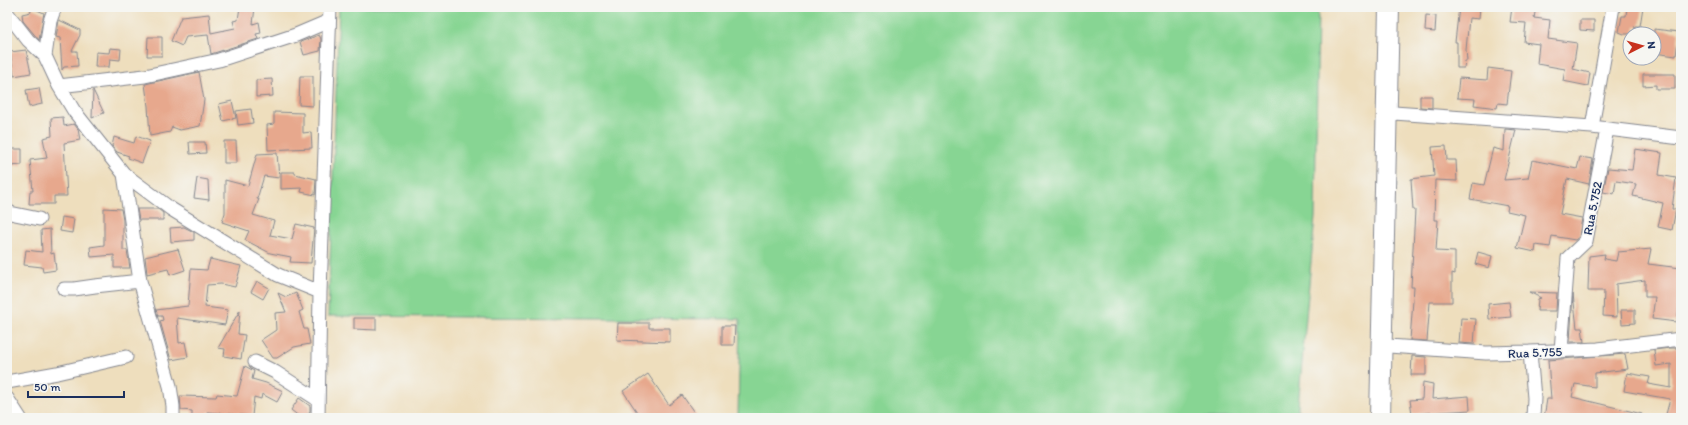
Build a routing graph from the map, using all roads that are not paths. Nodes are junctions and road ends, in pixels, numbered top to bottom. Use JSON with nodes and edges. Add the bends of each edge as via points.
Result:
{"nodes":[{"id":1,"x":55,"y":7,"type":"edge"},
{"id":2,"x":330,"y":7,"type":"edge"},
{"id":3,"x":1389,"y":7,"type":"edge"},
{"id":4,"x":1612,"y":7,"type":"edge"},
{"id":5,"x":7,"y":13,"type":"edge"},
{"id":6,"x":329,"y":21,"type":"junction"},
{"id":7,"x":45,"y":56,"type":"junction"},
{"id":8,"x":59,"y":86,"type":"junction"},
{"id":9,"x":1394,"y":113,"type":"dead end"},
{"id":10,"x":1592,"y":128,"type":"junction"},
{"id":11,"x":1607,"y":129,"type":"junction"},
{"id":12,"x":1681,"y":138,"type":"edge"},
{"id":13,"x":124,"y":174,"type":"junction"},
{"id":14,"x":7,"y":210,"type":"edge"},
{"id":15,"x":39,"y":219,"type":"dead end"},
{"id":16,"x":140,"y":281,"type":"junction"},
{"id":17,"x":64,"y":290,"type":"dead end"},
{"id":18,"x":320,"y":292,"type":"junction"},
{"id":19,"x":1681,"y":339,"type":"edge"},
{"id":20,"x":1389,"y":346,"type":"dead end"},
{"id":21,"x":1562,"y":351,"type":"junction"},
{"id":22,"x":1530,"y":352,"type":"junction"},
{"id":23,"x":126,"y":357,"type":"dead end"},
{"id":24,"x":255,"y":362,"type":"dead end"},
{"id":25,"x":7,"y":382,"type":"edge"},
{"id":26,"x":7,"y":398,"type":"edge"},
{"id":27,"x":317,"y":399,"type":"junction"},
{"id":28,"x":20,"y":418,"type":"edge"},
{"id":29,"x":173,"y":418,"type":"edge"},
{"id":30,"x":318,"y":418,"type":"edge"},
{"id":31,"x":1380,"y":418,"type":"edge"},
{"id":32,"x":1533,"y":418,"type":"edge"}],
"edges":[{"from":1,"to":7,"type":"street","via":[[50,21]]},
{"from":2,"to":6,"type":"street"},
{"from":3,"to":31,"type":"main road"},
{"from":4,"to":10,"type":"street"},
{"from":5,"to":7,"type":"street","via":[[28,40]]},
{"from":6,"to":8,"type":"street","via":[[296,35],[219,60],[144,76]]},
{"from":6,"to":18,"type":"street"},
{"from":7,"to":8,"type":"street"},
{"from":8,"to":13,"type":"street","via":[[74,111]]},
{"from":9,"to":10,"type":"street"},
{"from":10,"to":11,"type":"street"},
{"from":11,"to":12,"type":"street"},
{"from":11,"to":21,"type":"street","name":"Rua 5.752","via":[[1586,241],[1568,258]]},
{"from":13,"to":16,"type":"street"},
{"from":13,"to":18,"type":"street","via":[[171,209],[278,275]]},
{"from":14,"to":15,"type":"street","via":[[10,213]]},
{"from":16,"to":17,"type":"street"},
{"from":16,"to":29,"type":"street","via":[[170,386]]},
{"from":18,"to":27,"type":"street"},
{"from":19,"to":21,"type":"street","name":"Rua 5.755"},
{"from":20,"to":22,"type":"street","name":"Rua 5.755"},
{"from":21,"to":22,"type":"street","name":"Rua 5.755"},
{"from":22,"to":32,"type":"street"},
{"from":23,"to":25,"type":"street"},
{"from":24,"to":27,"type":"street"},
{"from":26,"to":28,"type":"street"},
{"from":27,"to":30,"type":"street"}]}
